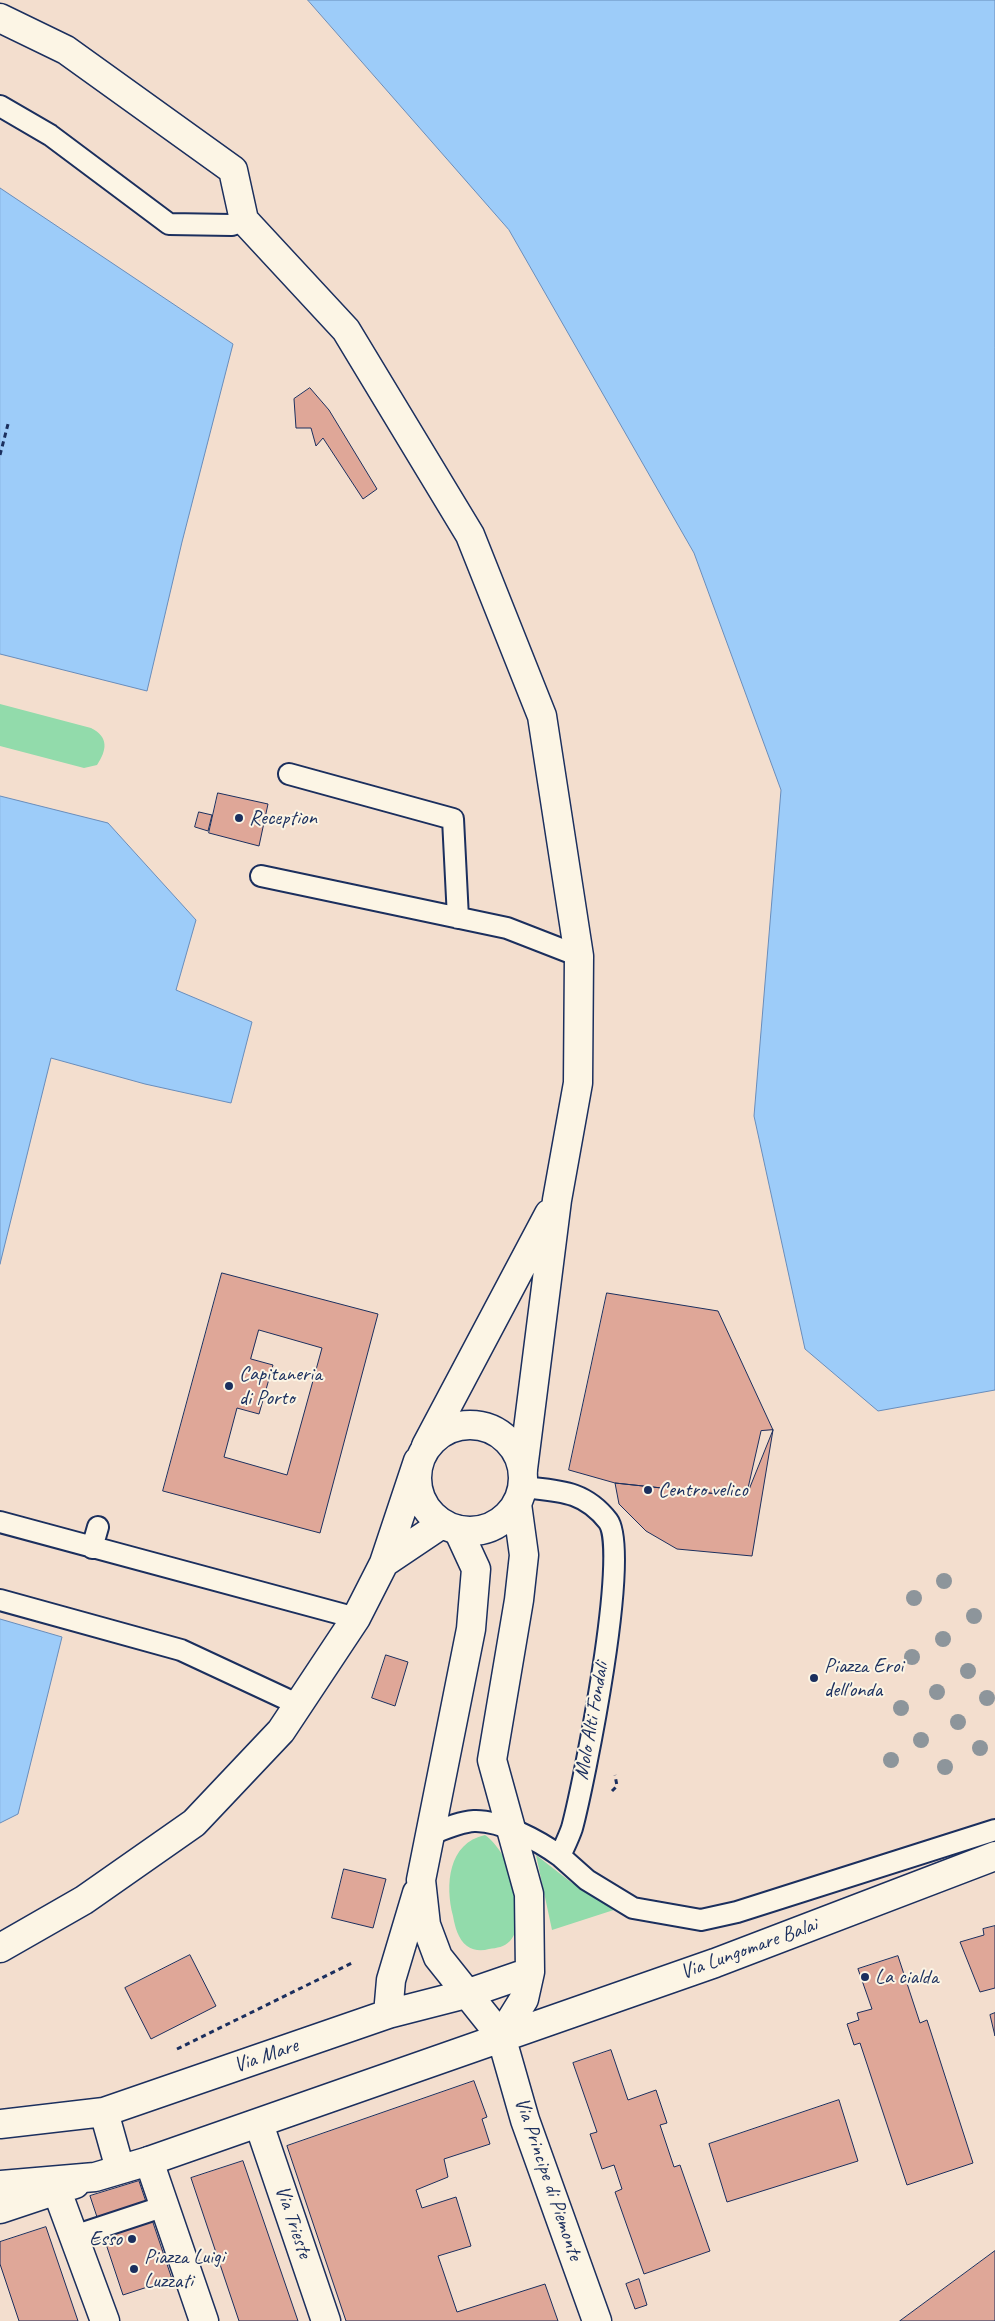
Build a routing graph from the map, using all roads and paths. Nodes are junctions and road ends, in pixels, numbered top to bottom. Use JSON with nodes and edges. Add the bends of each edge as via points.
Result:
{"nodes":[{"id":1,"x":0,"y":18,"type":"edge"},
{"id":2,"x":0,"y":106,"type":"edge"},
{"id":3,"x":244,"y":220,"type":"junction"},
{"id":4,"x":8,"y":424,"type":"dead end"},
{"id":5,"x":0,"y":455,"type":"edge"},
{"id":6,"x":289,"y":774,"type":"dead end"},
{"id":7,"x":261,"y":876,"type":"dead end"},
{"id":8,"x":458,"y":918,"type":"junction"},
{"id":9,"x":579,"y":956,"type":"junction"},
{"id":10,"x":557,"y":1200,"type":"junction"},
{"id":11,"x":422,"y":1454,"type":"junction"},
{"id":12,"x":521,"y":1486,"type":"junction"},
{"id":13,"x":0,"y":1522,"type":"edge"},
{"id":14,"x":98,"y":1527,"type":"dead end"},
{"id":15,"x":450,"y":1527,"type":"junction"},
{"id":16,"x":92,"y":1548,"type":"junction"},
{"id":17,"x":384,"y":1563,"type":"junction"},
{"id":18,"x":0,"y":1600,"type":"edge"},
{"id":19,"x":356,"y":1618,"type":"junction"},
{"id":20,"x":299,"y":1705,"type":"junction"},
{"id":21,"x":594,"y":1729,"type":"junction"},
{"id":22,"x":606,"y":1798,"type":"dead end"},
{"id":23,"x":510,"y":1830,"type":"junction"},
{"id":24,"x":995,"y":1830,"type":"edge"},
{"id":25,"x":430,"y":1835,"type":"junction"},
{"id":26,"x":560,"y":1856,"type":"junction"},
{"id":27,"x":995,"y":1856,"type":"edge"},
{"id":28,"x":421,"y":1880,"type":"junction"},
{"id":29,"x":0,"y":1948,"type":"edge"},
{"id":30,"x":354,"y":1962,"type":"dead end"},
{"id":31,"x":530,"y":1972,"type":"junction"},
{"id":32,"x":466,"y":1994,"type":"junction"},
{"id":33,"x":388,"y":2014,"type":"junction"},
{"id":34,"x":501,"y":2036,"type":"junction"},
{"id":35,"x":168,"y":2054,"type":"dead end"},
{"id":36,"x":104,"y":2112,"type":"junction"},
{"id":37,"x":0,"y":2124,"type":"edge"},
{"id":38,"x":259,"y":2124,"type":"junction"},
{"id":39,"x":149,"y":2161,"type":"junction"},
{"id":40,"x":107,"y":2173,"type":"junction"},
{"id":41,"x":0,"y":2184,"type":"edge"},
{"id":42,"x":57,"y":2190,"type":"junction"},
{"id":43,"x":165,"y":2206,"type":"junction"},
{"id":44,"x":0,"y":2209,"type":"edge"},
{"id":45,"x":74,"y":2236,"type":"junction"},
{"id":46,"x":105,"y":2321,"type":"edge"},
{"id":47,"x":204,"y":2321,"type":"edge"},
{"id":48,"x":326,"y":2321,"type":"edge"},
{"id":49,"x":597,"y":2321,"type":"edge"}],
"edges":[{"from":1,"to":3,"type":"street","via":[[66,50],[233,170]]},
{"from":2,"to":3,"type":"lane","via":[[50,135],[169,224],[232,225]]},
{"from":3,"to":9,"type":"street","via":[[346,330],[470,535],[542,716]]},
{"from":4,"to":5,"type":"path"},
{"from":6,"to":8,"type":"lane","via":[[454,818]]},
{"from":7,"to":8,"type":"lane"},
{"from":8,"to":9,"type":"lane","via":[[507,928]]},
{"from":9,"to":10,"type":"street","via":[[578,1083]]},
{"from":10,"to":11,"type":"street"},
{"from":10,"to":12,"type":"street"},
{"from":11,"to":12,"type":"street","via":[[440,1433],[456,1426],[474,1424],[492,1428],[517,1452]]},
{"from":11,"to":15,"type":"street","via":[[415,1479],[419,1497],[428,1512]]},
{"from":11,"to":17,"type":"street"},
{"from":12,"to":15,"type":"street","via":[[506,1517],[492,1526],[475,1531]]},
{"from":12,"to":21,"type":"lane","name":"Molo Alti Fondali","via":[[573,1493],[609,1522],[615,1575]]},
{"from":12,"to":23,"type":"street","via":[[524,1555],[492,1760]]},
{"from":13,"to":16,"type":"lane"},
{"from":14,"to":16,"type":"lane"},
{"from":15,"to":17,"type":"street"},
{"from":15,"to":25,"type":"street","via":[[476,1569],[471,1629]]},
{"from":16,"to":19,"type":"lane"},
{"from":17,"to":19,"type":"street"},
{"from":18,"to":20,"type":"lane","via":[[181,1650]]},
{"from":19,"to":20,"type":"street"},
{"from":20,"to":29,"type":"street","via":[[281,1731],[194,1823],[84,1900]]},
{"from":21,"to":22,"type":"path","via":[[610,1741],[617,1786]]},
{"from":21,"to":26,"type":"lane","name":"Molo Alti Fondali","via":[[572,1829]]},
{"from":23,"to":25,"type":"lane","via":[[475,1821]]},
{"from":23,"to":26,"type":"lane","via":[[536,1840]]},
{"from":23,"to":31,"type":"street","via":[[529,1894]]},
{"from":24,"to":26,"type":"lane","name":"Via Lungomare Balai","via":[[737,1912],[701,1920],[633,1908],[587,1880]]},
{"from":25,"to":28,"type":"street"},
{"from":27,"to":34,"type":"street","name":"Via Lungomare Balai","via":[[715,1963]]},
{"from":28,"to":32,"type":"street","via":[[426,1925],[438,1957]]},
{"from":28,"to":33,"type":"street","via":[[392,1980]]},
{"from":30,"to":35,"type":"path"},
{"from":31,"to":32,"type":"street","name":"Via Mare"},
{"from":31,"to":34,"type":"street","via":[[524,1999]]},
{"from":32,"to":33,"type":"street","name":"Via Mare"},
{"from":32,"to":34,"type":"street"},
{"from":33,"to":36,"type":"street","name":"Via Mare"},
{"from":34,"to":38,"type":"street"},
{"from":34,"to":49,"type":"street","name":"Via Principe di Piemonte","via":[[525,2120]]},
{"from":36,"to":37,"type":"street","name":"Via Mare"},
{"from":36,"to":40,"type":"street"},
{"from":38,"to":39,"type":"street"},
{"from":38,"to":48,"type":"street","name":"Via Trieste"},
{"from":39,"to":40,"type":"street"},
{"from":39,"to":43,"type":"street"},
{"from":40,"to":41,"type":"street"},
{"from":40,"to":42,"type":"street"},
{"from":42,"to":44,"type":"street"},
{"from":42,"to":45,"type":"street"},
{"from":43,"to":45,"type":"lane"},
{"from":43,"to":47,"type":"street"},
{"from":45,"to":46,"type":"street"}]}
